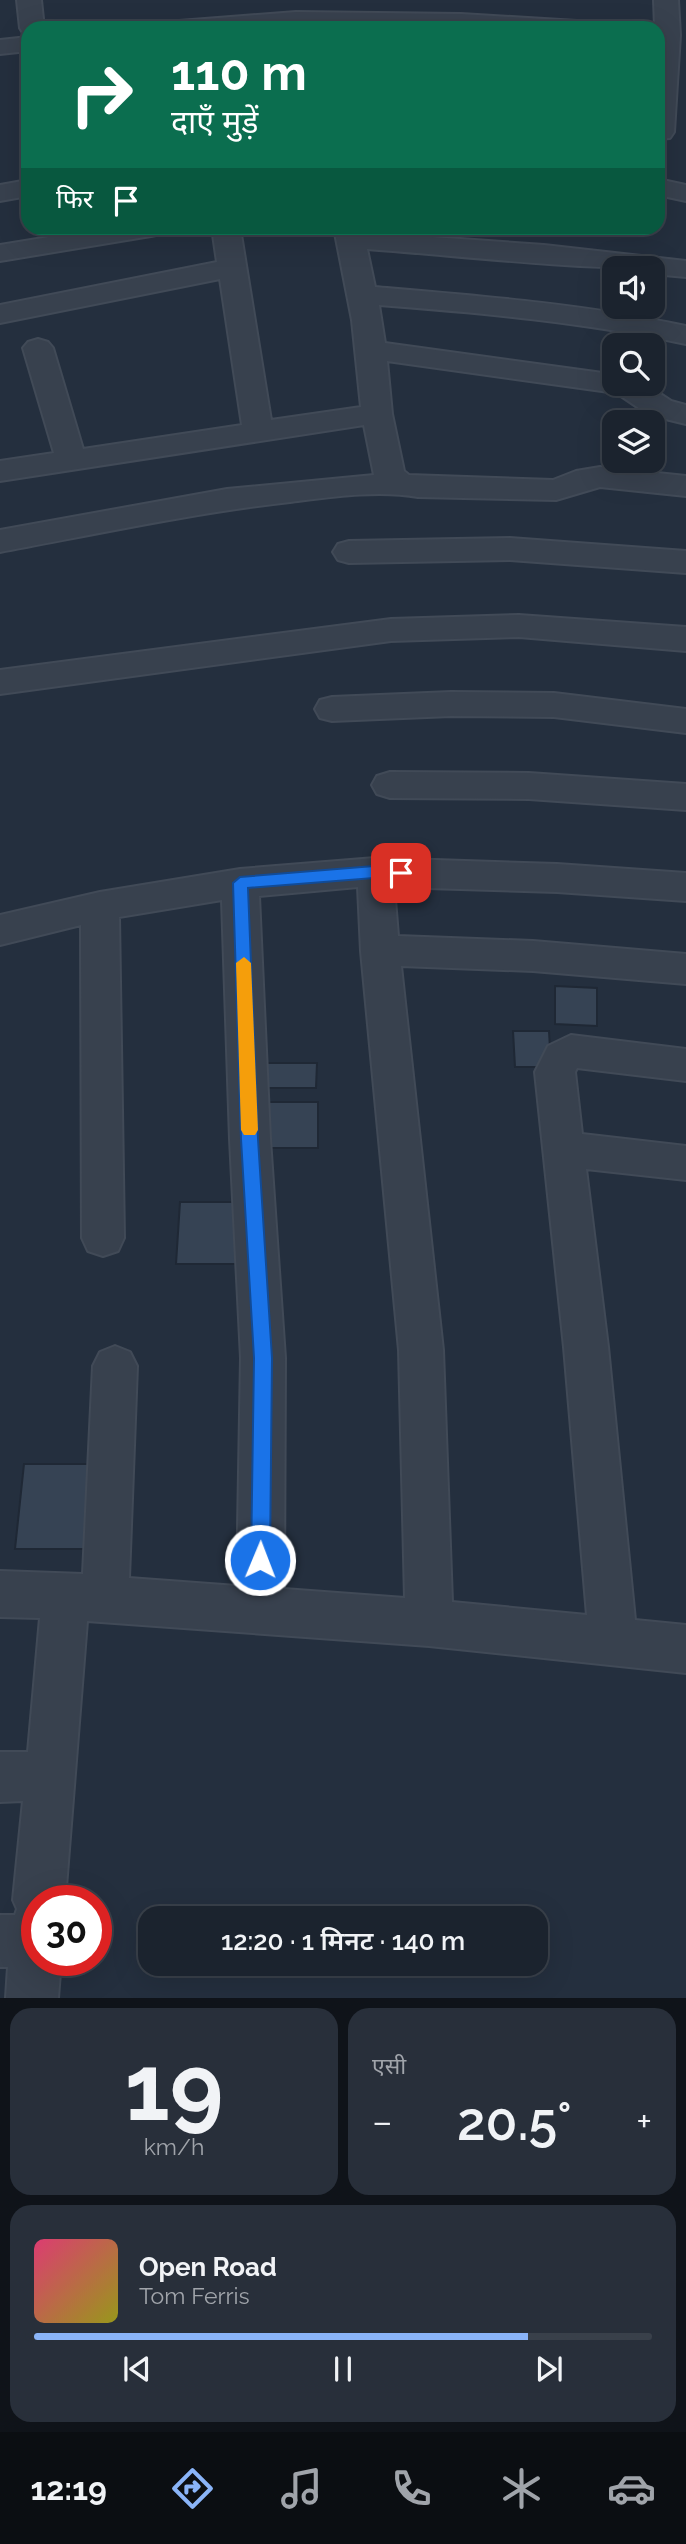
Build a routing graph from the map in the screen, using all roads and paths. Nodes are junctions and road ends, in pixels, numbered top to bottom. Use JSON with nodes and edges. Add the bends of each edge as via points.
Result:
{"nodes":[{"id":1,"x":29,"y":0,"type":"edge"},
{"id":2,"x":666,"y":0,"type":"edge"},
{"id":3,"x":31,"y":21,"type":"edge"},
{"id":4,"x":664,"y":21,"type":"edge"},
{"id":5,"x":21,"y":45,"type":"edge"},
{"id":6,"x":0,"y":47,"type":"edge"},
{"id":7,"x":665,"y":102,"type":"edge"},
{"id":8,"x":668,"y":132,"type":"edge"},
{"id":9,"x":665,"y":188,"type":"edge"},
{"id":10,"x":21,"y":189,"type":"edge"},
{"id":11,"x":0,"y":193,"type":"edge"},
{"id":12,"x":686,"y":193,"type":"edge"},
{"id":13,"x":109,"y":235,"type":"edge"},
{"id":14,"x":227,"y":235,"type":"edge"},
{"id":15,"x":349,"y":235,"type":"edge"},
{"id":16,"x":359,"y":235,"type":"edge"},
{"id":17,"x":0,"y":253,"type":"edge"},
{"id":18,"x":232,"y":268,"type":"junction"},
{"id":19,"x":686,"y":268,"type":"edge"},
{"id":20,"x":363,"y":295,"type":"junction"},
{"id":21,"x":0,"y":314,"type":"edge"},
{"id":22,"x":686,"y":335,"type":"edge"},
{"id":23,"x":38,"y":348,"type":"dead end"},
{"id":24,"x":372,"y":350,"type":"junction"},
{"id":25,"x":377,"y":414,"type":"junction"},
{"id":26,"x":686,"y":415,"type":"edge"},
{"id":27,"x":258,"y":431,"type":"junction"},
{"id":28,"x":71,"y":459,"type":"junction"},
{"id":29,"x":0,"y":471,"type":"edge"},
{"id":30,"x":400,"y":484,"type":"junction"},
{"id":31,"x":686,"y":486,"type":"edge"},
{"id":32,"x":0,"y":541,"type":"edge"},
{"id":33,"x":348,"y":552,"type":"dead end"},
{"id":34,"x":686,"y":562,"type":"edge"},
{"id":35,"x":686,"y":639,"type":"edge"},
{"id":36,"x":0,"y":682,"type":"edge"},
{"id":37,"x":332,"y":709,"type":"dead end"},
{"id":38,"x":686,"y":721,"type":"edge"},
{"id":39,"x":390,"y":785,"type":"dead end"},
{"id":40,"x":686,"y":797,"type":"edge"},
{"id":41,"x":374,"y":872,"type":"junction"},
{"id":42,"x":240,"y":883,"type":"junction"},
{"id":43,"x":686,"y":887,"type":"edge"},
{"id":44,"x":100,"y":906,"type":"junction"},
{"id":45,"x":0,"y":930,"type":"edge"},
{"id":46,"x":380,"y":951,"type":"junction"},
{"id":47,"x":686,"y":969,"type":"edge"},
{"id":48,"x":686,"y":1065,"type":"edge"},
{"id":49,"x":564,"y":1150,"type":"junction"},
{"id":50,"x":686,"y":1163,"type":"edge"},
{"id":51,"x":103,"y":1238,"type":"dead end"},
{"id":52,"x":115,"y":1366,"type":"dead end"},
{"id":53,"x":0,"y":1594,"type":"edge"},
{"id":54,"x":86,"y":1597,"type":"junction"},
{"id":55,"x":260,"y":1611,"type":"junction"},
{"id":56,"x":429,"y":1623,"type":"junction"},
{"id":57,"x":613,"y":1642,"type":"junction"},
{"id":58,"x":686,"y":1649,"type":"edge"},
{"id":59,"x":50,"y":1776,"type":"junction"},
{"id":60,"x":0,"y":1777,"type":"edge"},
{"id":61,"x":34,"y":1885,"type":"edge"},
{"id":62,"x":31,"y":1976,"type":"edge"},
{"id":63,"x":32,"y":1998,"type":"edge"}],
"edges":[{"from":1,"to":3,"type":"street"},
{"from":2,"to":4,"type":"street"},
{"from":5,"to":6,"type":"street"},
{"from":7,"to":8,"type":"street"},
{"from":9,"to":12,"type":"street"},
{"from":10,"to":11,"type":"street"},
{"from":13,"to":17,"type":"street"},
{"from":14,"to":18,"type":"street"},
{"from":15,"to":20,"type":"street"},
{"from":16,"to":19,"type":"street"},
{"from":18,"to":21,"type":"street"},
{"from":18,"to":27,"type":"street"},
{"from":20,"to":22,"type":"street","via":[[538,309]]},
{"from":20,"to":24,"type":"street"},
{"from":23,"to":28,"type":"street"},
{"from":24,"to":25,"type":"street"},
{"from":24,"to":26,"type":"street","via":[[610,383],[632,388],[660,408]]},
{"from":25,"to":27,"type":"street"},
{"from":25,"to":30,"type":"street","via":[[389,475]]},
{"from":27,"to":28,"type":"street"},
{"from":28,"to":29,"type":"street"},
{"from":30,"to":31,"type":"street","via":[[556,490],[600,477]]},
{"from":30,"to":32,"type":"street","via":[[227,499]]},
{"from":33,"to":34,"type":"street","via":[[510,549]]},
{"from":35,"to":36,"type":"street","via":[[519,626],[391,630]]},
{"from":37,"to":38,"type":"street","via":[[554,705]]},
{"from":39,"to":40,"type":"street","via":[[528,786]]},
{"from":41,"to":42,"type":"street"},
{"from":41,"to":43,"type":"street"},
{"from":41,"to":46,"type":"street"},
{"from":42,"to":44,"type":"street"},
{"from":42,"to":55,"type":"street","via":[[263,1358]]},
{"from":44,"to":45,"type":"street"},
{"from":44,"to":51,"type":"street"},
{"from":46,"to":47,"type":"street","via":[[599,959]]},
{"from":46,"to":56,"type":"street","via":[[421,1350]]},
{"from":48,"to":49,"type":"street","via":[[571,1051],[564,1055],[555,1072]]},
{"from":49,"to":50,"type":"street"},
{"from":49,"to":57,"type":"street"},
{"from":52,"to":54,"type":"street"},
{"from":53,"to":54,"type":"street"},
{"from":54,"to":55,"type":"street"},
{"from":54,"to":59,"type":"street"},
{"from":55,"to":56,"type":"street"},
{"from":56,"to":57,"type":"street"},
{"from":57,"to":58,"type":"street"},
{"from":59,"to":60,"type":"street"},
{"from":59,"to":61,"type":"street"},
{"from":62,"to":63,"type":"street"}]}
